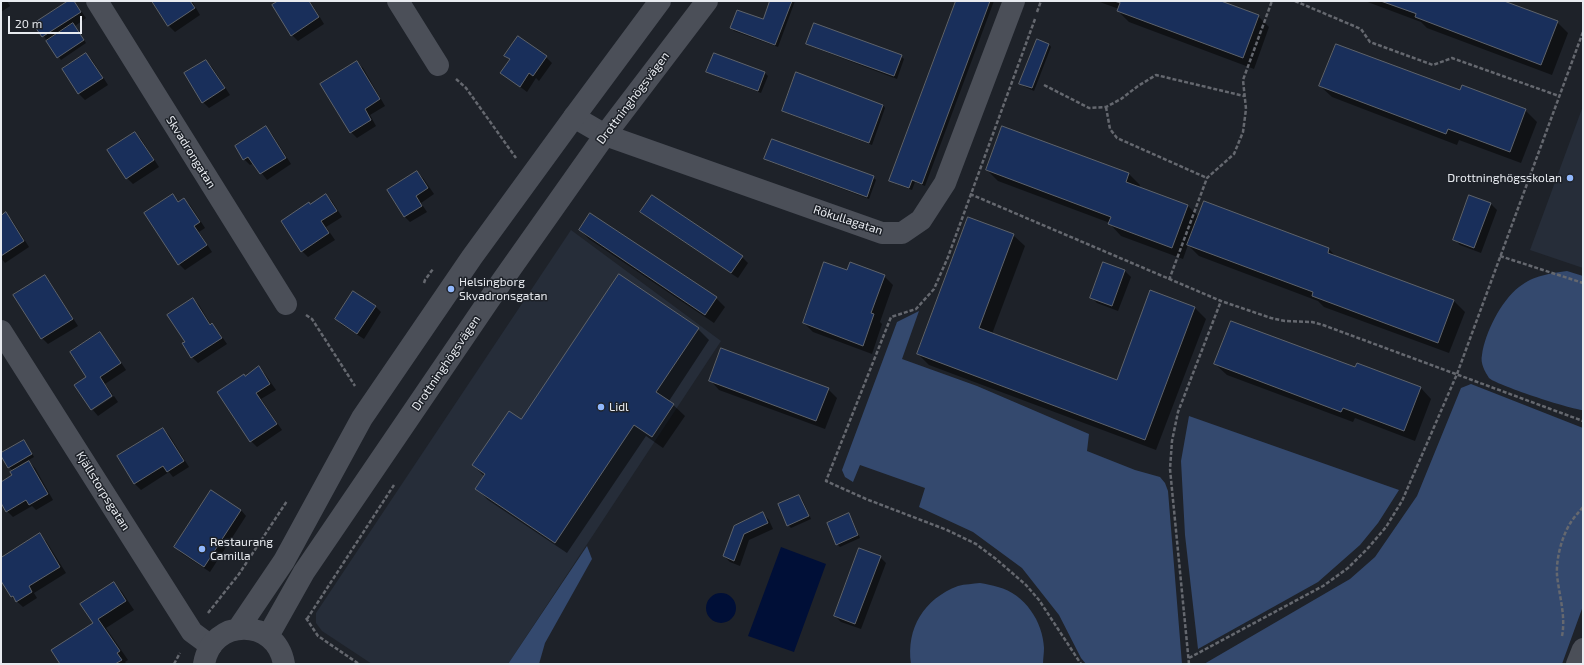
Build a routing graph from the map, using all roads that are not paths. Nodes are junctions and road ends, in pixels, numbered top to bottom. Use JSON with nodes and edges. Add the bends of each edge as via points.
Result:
{"nodes":[{"id":1,"x":97,"y":1,"type":"edge"},
{"id":2,"x":398,"y":1,"type":"edge"},
{"id":3,"x":660,"y":1,"type":"edge"},
{"id":4,"x":707,"y":1,"type":"edge"},
{"id":5,"x":1014,"y":1,"type":"edge"},
{"id":6,"x":438,"y":65,"type":"road end"},
{"id":7,"x":574,"y":117,"type":"junction"},
{"id":8,"x":605,"y":135,"type":"junction"},
{"id":9,"x":286,"y":304,"type":"road end"},
{"id":10,"x":1,"y":331,"type":"edge"},
{"id":11,"x":238,"y":629,"type":"junction"},
{"id":12,"x":268,"y":636,"type":"junction"},
{"id":13,"x":1583,"y":649,"type":"edge"},
{"id":14,"x":207,"y":655,"type":"edge"},
{"id":15,"x":284,"y":664,"type":"edge"},
{"id":16,"x":1577,"y":664,"type":"edge"}],
"edges":[{"from":1,"to":9,"type":"street","name":"Skvadrongatan"},
{"from":2,"to":6,"type":"street"},
{"from":3,"to":7,"type":"street"},
{"from":4,"to":8,"type":"street","name":"Drottninghögsvägen"},
{"from":5,"to":8,"type":"street","name":"Rökullagatan","via":[[944,183],[921,220],[902,232],[882,234]]},
{"from":7,"to":8,"type":"street","name":"Rökullagatan"},
{"from":7,"to":11,"type":"street","via":[[472,257],[362,418],[284,561]]},
{"from":8,"to":12,"type":"street","name":"Drottninghögsvägen","via":[[308,566]]},
{"from":10,"to":14,"type":"street","name":"Kjällstorpsgatan"},
{"from":11,"to":12,"type":"street","via":[[254,630]]},
{"from":11,"to":14,"type":"street","via":[[223,634]]},
{"from":12,"to":15,"type":"street","via":[[282,655]]},
{"from":13,"to":16,"type":"street"}]}
